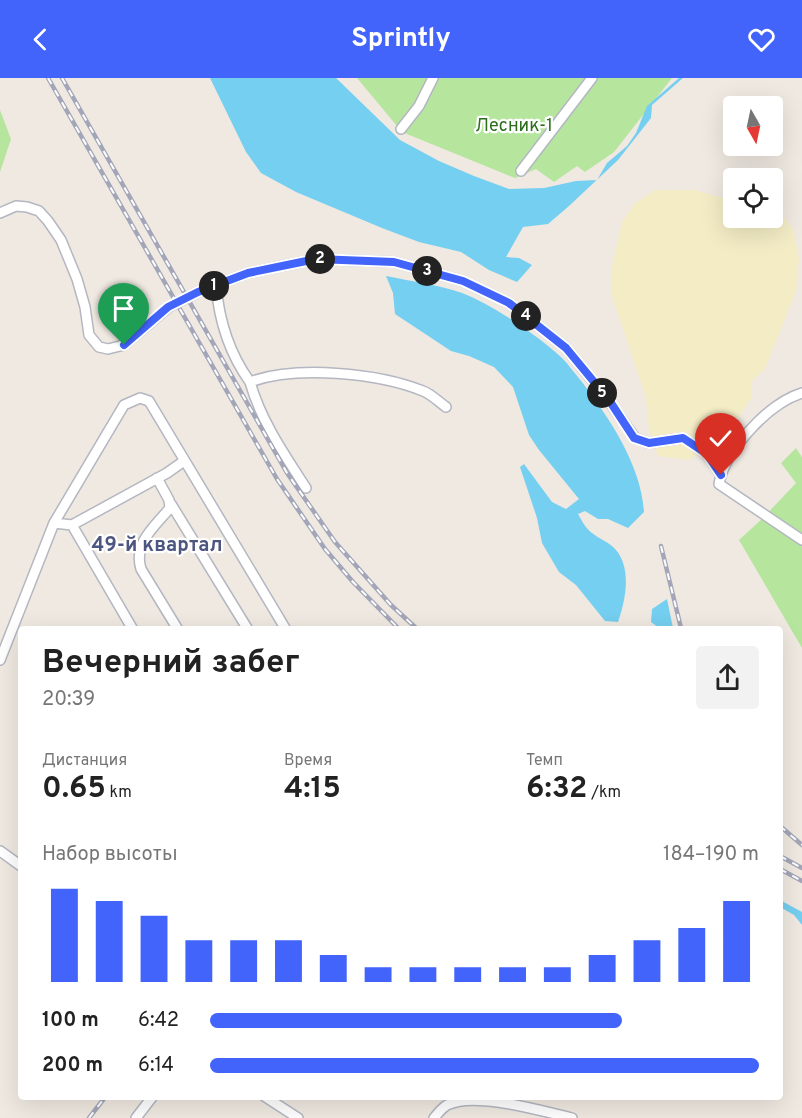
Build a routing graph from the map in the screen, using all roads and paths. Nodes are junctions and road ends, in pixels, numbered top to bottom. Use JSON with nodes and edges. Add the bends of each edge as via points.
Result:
{"nodes":[{"id":1,"x":433,"y":78,"type":"edge"},
{"id":2,"x":592,"y":78,"type":"edge"},
{"id":3,"x":401,"y":129,"type":"dead end"},
{"id":4,"x":521,"y":171,"type":"dead end"},
{"id":5,"x":0,"y":213,"type":"edge"},
{"id":6,"x":216,"y":285,"type":"junction"},
{"id":7,"x":250,"y":382,"type":"junction"},
{"id":8,"x":802,"y":393,"type":"edge"},
{"id":9,"x":446,"y":407,"type":"dead end"},
{"id":10,"x":184,"y":461,"type":"junction"},
{"id":11,"x":157,"y":477,"type":"junction"},
{"id":12,"x":720,"y":480,"type":"junction"},
{"id":13,"x":306,"y":488,"type":"dead end"},
{"id":14,"x":171,"y":504,"type":"junction"},
{"id":15,"x":54,"y":523,"type":"junction"},
{"id":16,"x":72,"y":525,"type":"junction"},
{"id":17,"x":802,"y":540,"type":"edge"},
{"id":18,"x":131,"y":626,"type":"edge"},
{"id":19,"x":176,"y":626,"type":"edge"},
{"id":20,"x":246,"y":626,"type":"edge"},
{"id":21,"x":284,"y":626,"type":"edge"},
{"id":22,"x":0,"y":660,"type":"edge"},
{"id":23,"x":0,"y":851,"type":"edge"},
{"id":24,"x":18,"y":864,"type":"edge"},
{"id":25,"x":150,"y":1100,"type":"edge"},
{"id":26,"x":270,"y":1100,"type":"edge"},
{"id":27,"x":282,"y":1108,"type":"junction"},
{"id":28,"x":136,"y":1118,"type":"edge"},
{"id":29,"x":276,"y":1118,"type":"edge"},
{"id":30,"x":298,"y":1118,"type":"edge"},
{"id":31,"x":434,"y":1118,"type":"edge"},
{"id":32,"x":572,"y":1118,"type":"edge"}],
"edges":[{"from":1,"to":3,"type":"street","via":[[419,106]]},
{"from":2,"to":4,"type":"street"},
{"from":5,"to":6,"type":"street","via":[[16,206],[27,207],[39,211],[48,221],[61,240],[77,279],[89,335],[99,347],[124,345],[168,307]]},
{"from":6,"to":7,"type":"street","via":[[218,312],[229,345]]},
{"from":6,"to":12,"type":"street","via":[[248,273],[316,259],[394,262],[463,281],[509,303],[566,348],[634,438],[649,443],[683,438],[707,454]]},
{"from":7,"to":9,"type":"street","via":[[299,373],[350,375],[425,392]]},
{"from":7,"to":13,"type":"street","via":[[273,438]]},
{"from":8,"to":12,"type":"street","via":[[769,411],[726,462]]},
{"from":10,"to":11,"type":"street"},
{"from":10,"to":15,"type":"street","via":[[149,400],[140,398],[124,405]]},
{"from":10,"to":21,"type":"street"},
{"from":11,"to":14,"type":"street"},
{"from":11,"to":16,"type":"street"},
{"from":12,"to":17,"type":"street"},
{"from":14,"to":19,"type":"street","via":[[138,550],[138,556],[141,569]]},
{"from":14,"to":20,"type":"street"},
{"from":15,"to":16,"type":"street"},
{"from":15,"to":22,"type":"street"},
{"from":16,"to":18,"type":"street"},
{"from":23,"to":24,"type":"street"},
{"from":25,"to":28,"type":"street"},
{"from":26,"to":27,"type":"street"},
{"from":27,"to":29,"type":"street"},
{"from":27,"to":30,"type":"street"},
{"from":31,"to":32,"type":"street","via":[[448,1105],[467,1100],[501,1102]]}]}
